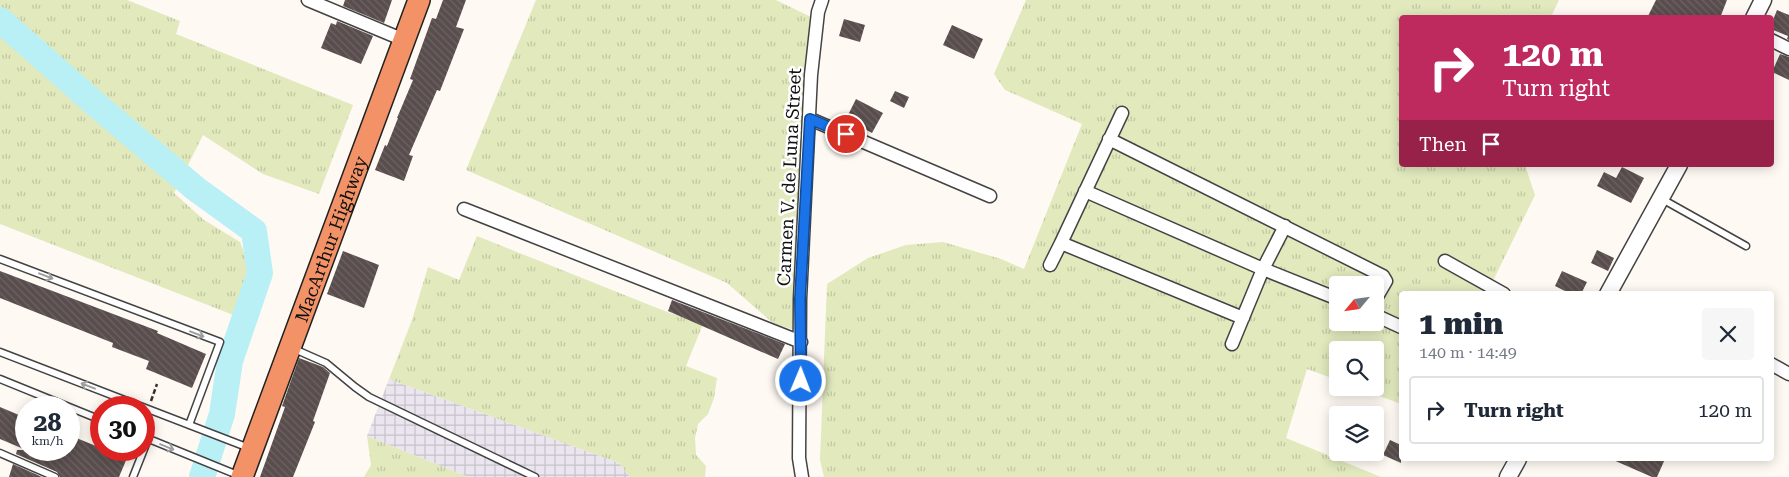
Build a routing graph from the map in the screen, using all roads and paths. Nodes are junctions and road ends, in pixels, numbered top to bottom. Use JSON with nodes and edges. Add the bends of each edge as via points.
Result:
{"nodes":[{"id":1,"x":308,"y":0,"type":"edge"},
{"id":2,"x":419,"y":0,"type":"edge"},
{"id":3,"x":822,"y":0,"type":"edge"},
{"id":4,"x":1763,"y":0,"type":"edge"},
{"id":5,"x":1756,"y":15,"type":"edge"},
{"id":6,"x":404,"y":40,"type":"junction"},
{"id":7,"x":1774,"y":42,"type":"edge"},
{"id":8,"x":1789,"y":50,"type":"edge"},
{"id":9,"x":1122,"y":113,"type":"dead end"},
{"id":10,"x":810,"y":119,"type":"junction"},
{"id":11,"x":1109,"y":139,"type":"junction"},
{"id":12,"x":1678,"y":167,"type":"edge"},
{"id":13,"x":1085,"y":192,"type":"junction"},
{"id":14,"x":990,"y":196,"type":"dead end"},
{"id":15,"x":1662,"y":199,"type":"junction"},
{"id":16,"x":464,"y":209,"type":"dead end"},
{"id":17,"x":1285,"y":226,"type":"junction"},
{"id":18,"x":1061,"y":243,"type":"junction"},
{"id":19,"x":1746,"y":246,"type":"dead end"},
{"id":20,"x":0,"y":259,"type":"edge"},
{"id":21,"x":1445,"y":260,"type":"dead end"},
{"id":22,"x":1050,"y":266,"type":"dead end"},
{"id":23,"x":1263,"y":269,"type":"junction"},
{"id":24,"x":1383,"y":276,"type":"edge"},
{"id":25,"x":1499,"y":291,"type":"edge"},
{"id":26,"x":1610,"y":291,"type":"edge"},
{"id":27,"x":1329,"y":295,"type":"edge"},
{"id":28,"x":1242,"y":318,"type":"junction"},
{"id":29,"x":1384,"y":319,"type":"edge"},
{"id":30,"x":1399,"y":326,"type":"edge"},
{"id":31,"x":801,"y":342,"type":"junction"},
{"id":32,"x":1232,"y":344,"type":"dead end"},
{"id":33,"x":290,"y":348,"type":"junction"},
{"id":34,"x":0,"y":352,"type":"edge"},
{"id":35,"x":1774,"y":366,"type":"edge"},
{"id":36,"x":1789,"y":374,"type":"edge"},
{"id":37,"x":0,"y":379,"type":"edge"},
{"id":38,"x":90,"y":416,"type":"edge"},
{"id":39,"x":189,"y":425,"type":"junction"},
{"id":40,"x":155,"y":442,"type":"edge"},
{"id":41,"x":253,"y":449,"type":"junction"},
{"id":42,"x":0,"y":452,"type":"edge"},
{"id":43,"x":138,"y":461,"type":"edge"},
{"id":44,"x":1517,"y":461,"type":"edge"},
{"id":45,"x":55,"y":477,"type":"edge"},
{"id":46,"x":133,"y":477,"type":"edge"},
{"id":47,"x":242,"y":477,"type":"edge"},
{"id":48,"x":535,"y":477,"type":"edge"},
{"id":49,"x":802,"y":477,"type":"edge"},
{"id":50,"x":1508,"y":477,"type":"edge"}],
"edges":[{"from":1,"to":6,"type":"street"},
{"from":2,"to":6,"type":"highway","name":"MacArthur Highway"},
{"from":3,"to":10,"type":"street","name":"Carmen V. de Luna Street","via":[[811,75]]},
{"from":4,"to":5,"type":"street"},
{"from":6,"to":33,"type":"highway","name":"MacArthur Highway"},
{"from":7,"to":8,"type":"street"},
{"from":9,"to":11,"type":"street"},
{"from":10,"to":14,"type":"street"},
{"from":10,"to":31,"type":"street","name":"Carmen V. de Luna Street","via":[[800,299]]},
{"from":11,"to":13,"type":"street"},
{"from":11,"to":17,"type":"street"},
{"from":12,"to":15,"type":"street"},
{"from":13,"to":18,"type":"street"},
{"from":13,"to":23,"type":"street"},
{"from":15,"to":19,"type":"lane"},
{"from":15,"to":26,"type":"street"},
{"from":16,"to":31,"type":"street"},
{"from":17,"to":23,"type":"street"},
{"from":17,"to":24,"type":"street"},
{"from":18,"to":22,"type":"street"},
{"from":18,"to":28,"type":"street"},
{"from":20,"to":39,"type":"lane","one_way":true,"via":[[220,342]]},
{"from":21,"to":25,"type":"street"},
{"from":23,"to":27,"type":"street"},
{"from":23,"to":28,"type":"street"},
{"from":28,"to":32,"type":"street"},
{"from":29,"to":30,"type":"street"},
{"from":31,"to":49,"type":"street","name":"Carmen V. de Luna Street","via":[[799,458]]},
{"from":33,"to":41,"type":"highway","name":"MacArthur Highway"},
{"from":33,"to":48,"type":"lane","via":[[326,363],[368,396]]},
{"from":39,"to":34,"type":"lane","one_way":true},
{"from":35,"to":36,"type":"street"},
{"from":37,"to":38,"type":"lane"},
{"from":39,"to":41,"type":"lane"},
{"from":40,"to":47,"type":"lane","one_way":true},
{"from":41,"to":47,"type":"highway","name":"MacArthur Highway"},
{"from":42,"to":45,"type":"lane"},
{"from":43,"to":46,"type":"lane"},
{"from":44,"to":50,"type":"street"}]}
